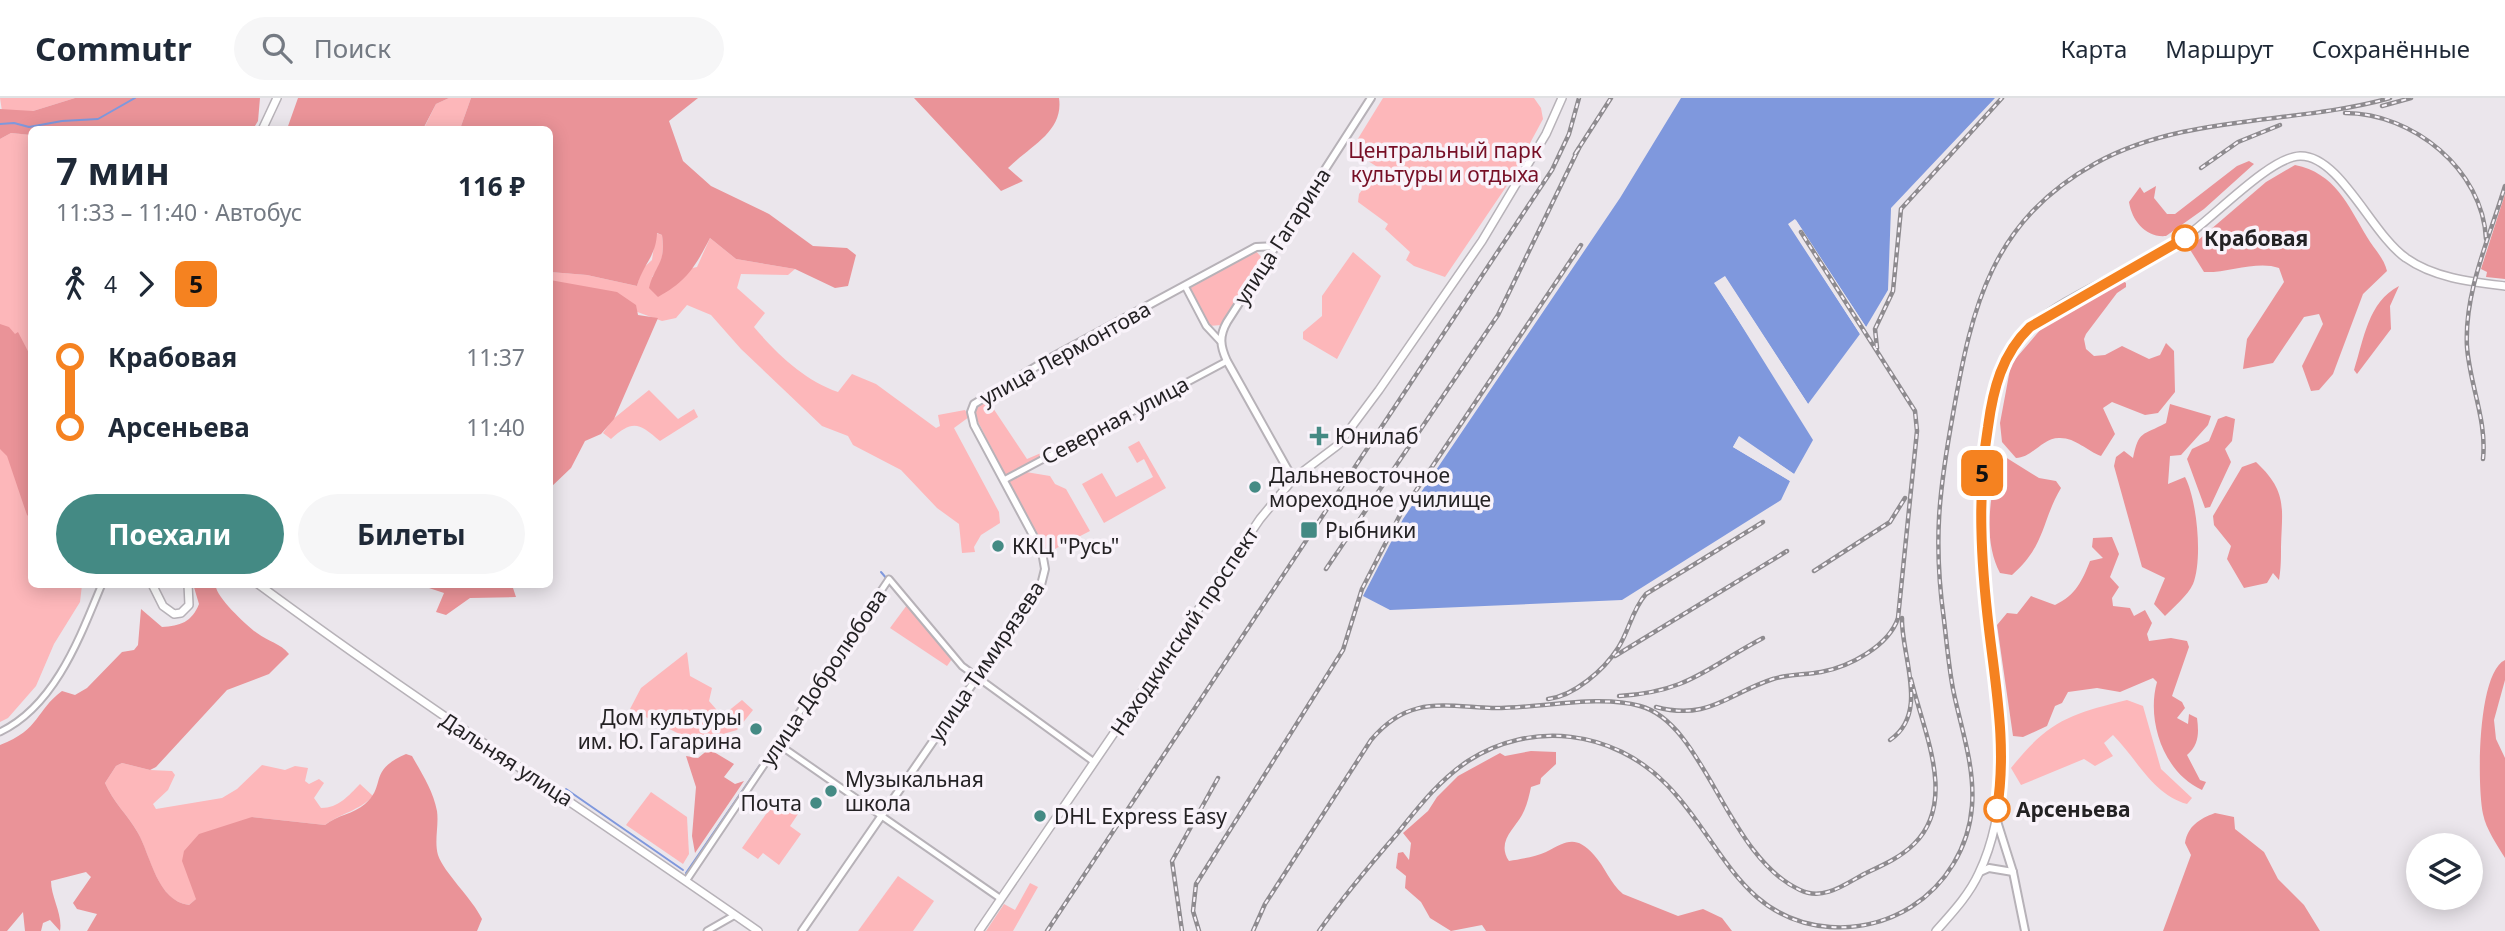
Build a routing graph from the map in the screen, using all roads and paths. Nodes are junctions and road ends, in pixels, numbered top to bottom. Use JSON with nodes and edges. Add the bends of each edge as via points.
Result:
{"nodes":[{"id":1,"x":277,"y":98,"type":"edge"},
{"id":2,"x":1371,"y":98,"type":"edge"},
{"id":3,"x":1562,"y":98,"type":"edge"},
{"id":4,"x":264,"y":126,"type":"edge"},
{"id":5,"x":1276,"y":246,"type":"junction"},
{"id":6,"x":1185,"y":286,"type":"junction"},
{"id":7,"x":2505,"y":286,"type":"edge"},
{"id":8,"x":1220,"y":341,"type":"junction"},
{"id":9,"x":1227,"y":361,"type":"junction"},
{"id":10,"x":1006,"y":479,"type":"junction"},
{"id":11,"x":1293,"y":479,"type":"junction"},
{"id":12,"x":1045,"y":561,"type":"joint"},
{"id":13,"x":100,"y":588,"type":"edge"},
{"id":14,"x":154,"y":588,"type":"edge"},
{"id":15,"x":188,"y":588,"type":"edge"},
{"id":16,"x":264,"y":588,"type":"edge"},
{"id":17,"x":976,"y":678,"type":"junction"},
{"id":18,"x":0,"y":732,"type":"edge"},
{"id":19,"x":778,"y":744,"type":"junction"},
{"id":20,"x":1094,"y":762,"type":"junction"},
{"id":21,"x":882,"y":815,"type":"junction"},
{"id":22,"x":1996,"y":817,"type":"junction"},
{"id":23,"x":1980,"y":872,"type":"junction"},
{"id":24,"x":2013,"y":872,"type":"junction"},
{"id":25,"x":686,"y":881,"type":"junction"},
{"id":26,"x":1001,"y":899,"type":"junction"},
{"id":27,"x":735,"y":915,"type":"junction"},
{"id":28,"x":706,"y":931,"type":"edge"},
{"id":29,"x":758,"y":931,"type":"edge"},
{"id":30,"x":802,"y":931,"type":"edge"},
{"id":31,"x":979,"y":931,"type":"edge"},
{"id":32,"x":1936,"y":931,"type":"edge"},
{"id":33,"x":2025,"y":931,"type":"edge"}],
"edges":[{"from":1,"to":4,"type":"main road"},
{"from":2,"to":5,"type":"main road","name":"улица Гагарина"},
{"from":3,"to":11,"type":"main road","name":"Находкинский проспект","via":[[1546,134],[1482,241],[1378,390],[1338,445]]},
{"from":5,"to":6,"type":"main road","name":"улица Лермонтова","via":[[1256,247]]},
{"from":5,"to":8,"type":"main road","name":"улица Гагарина","via":[[1227,322]]},
{"from":6,"to":8,"type":"street","via":[[1206,326]]},
{"from":6,"to":10,"type":"main road","name":"улица Лермонтова","via":[[974,404],[974,425]]},
{"from":7,"to":22,"type":"main road","via":[[2441,274],[2408,260],[2377,231],[2329,167],[2297,156],[2270,168],[2185,238],[2056,310],[2021,336],[2000,373],[1982,469],[1981,540],[2002,747]]},
{"from":8,"to":9,"type":"main road"},
{"from":9,"to":10,"type":"street","name":"Северная улица"},
{"from":9,"to":11,"type":"main road"},
{"from":10,"to":12,"type":"main road","name":"улица Лермонтова"},
{"from":11,"to":20,"type":"main road","name":"Находкинский проспект","via":[[1259,519]]},
{"from":12,"to":17,"type":"main road","name":"улица Тимирязева","via":[[1041,585]]},
{"from":13,"to":18,"type":"street","via":[[43,699]]},
{"from":14,"to":15,"type":"main road","via":[[173,614],[189,605]]},
{"from":16,"to":25,"type":"main road","name":"Дальняя улица","via":[[488,749]]},
{"from":17,"to":19,"type":"street","name":"улица Добролюбова","via":[[953,657],[890,579]]},
{"from":17,"to":20,"type":"street"},
{"from":17,"to":21,"type":"main road","name":"улица Тимирязева"},
{"from":19,"to":21,"type":"street"},
{"from":19,"to":25,"type":"street","name":"улица Добролюбова"},
{"from":20,"to":26,"type":"main road","name":"Находкинский проспект"},
{"from":21,"to":26,"type":"street"},
{"from":21,"to":30,"type":"main road","name":"улица Тимирязева"},
{"from":22,"to":23,"type":"main road"},
{"from":22,"to":24,"type":"main road"},
{"from":23,"to":24,"type":"main road","via":[[1989,868]]},
{"from":23,"to":32,"type":"main road"},
{"from":24,"to":33,"type":"main road"},
{"from":25,"to":27,"type":"main road","name":"Дальняя улица"},
{"from":26,"to":31,"type":"main road","name":"Находкинский проспект"},
{"from":27,"to":28,"type":"street"},
{"from":27,"to":29,"type":"main road","name":"Дальняя улица"}]}
